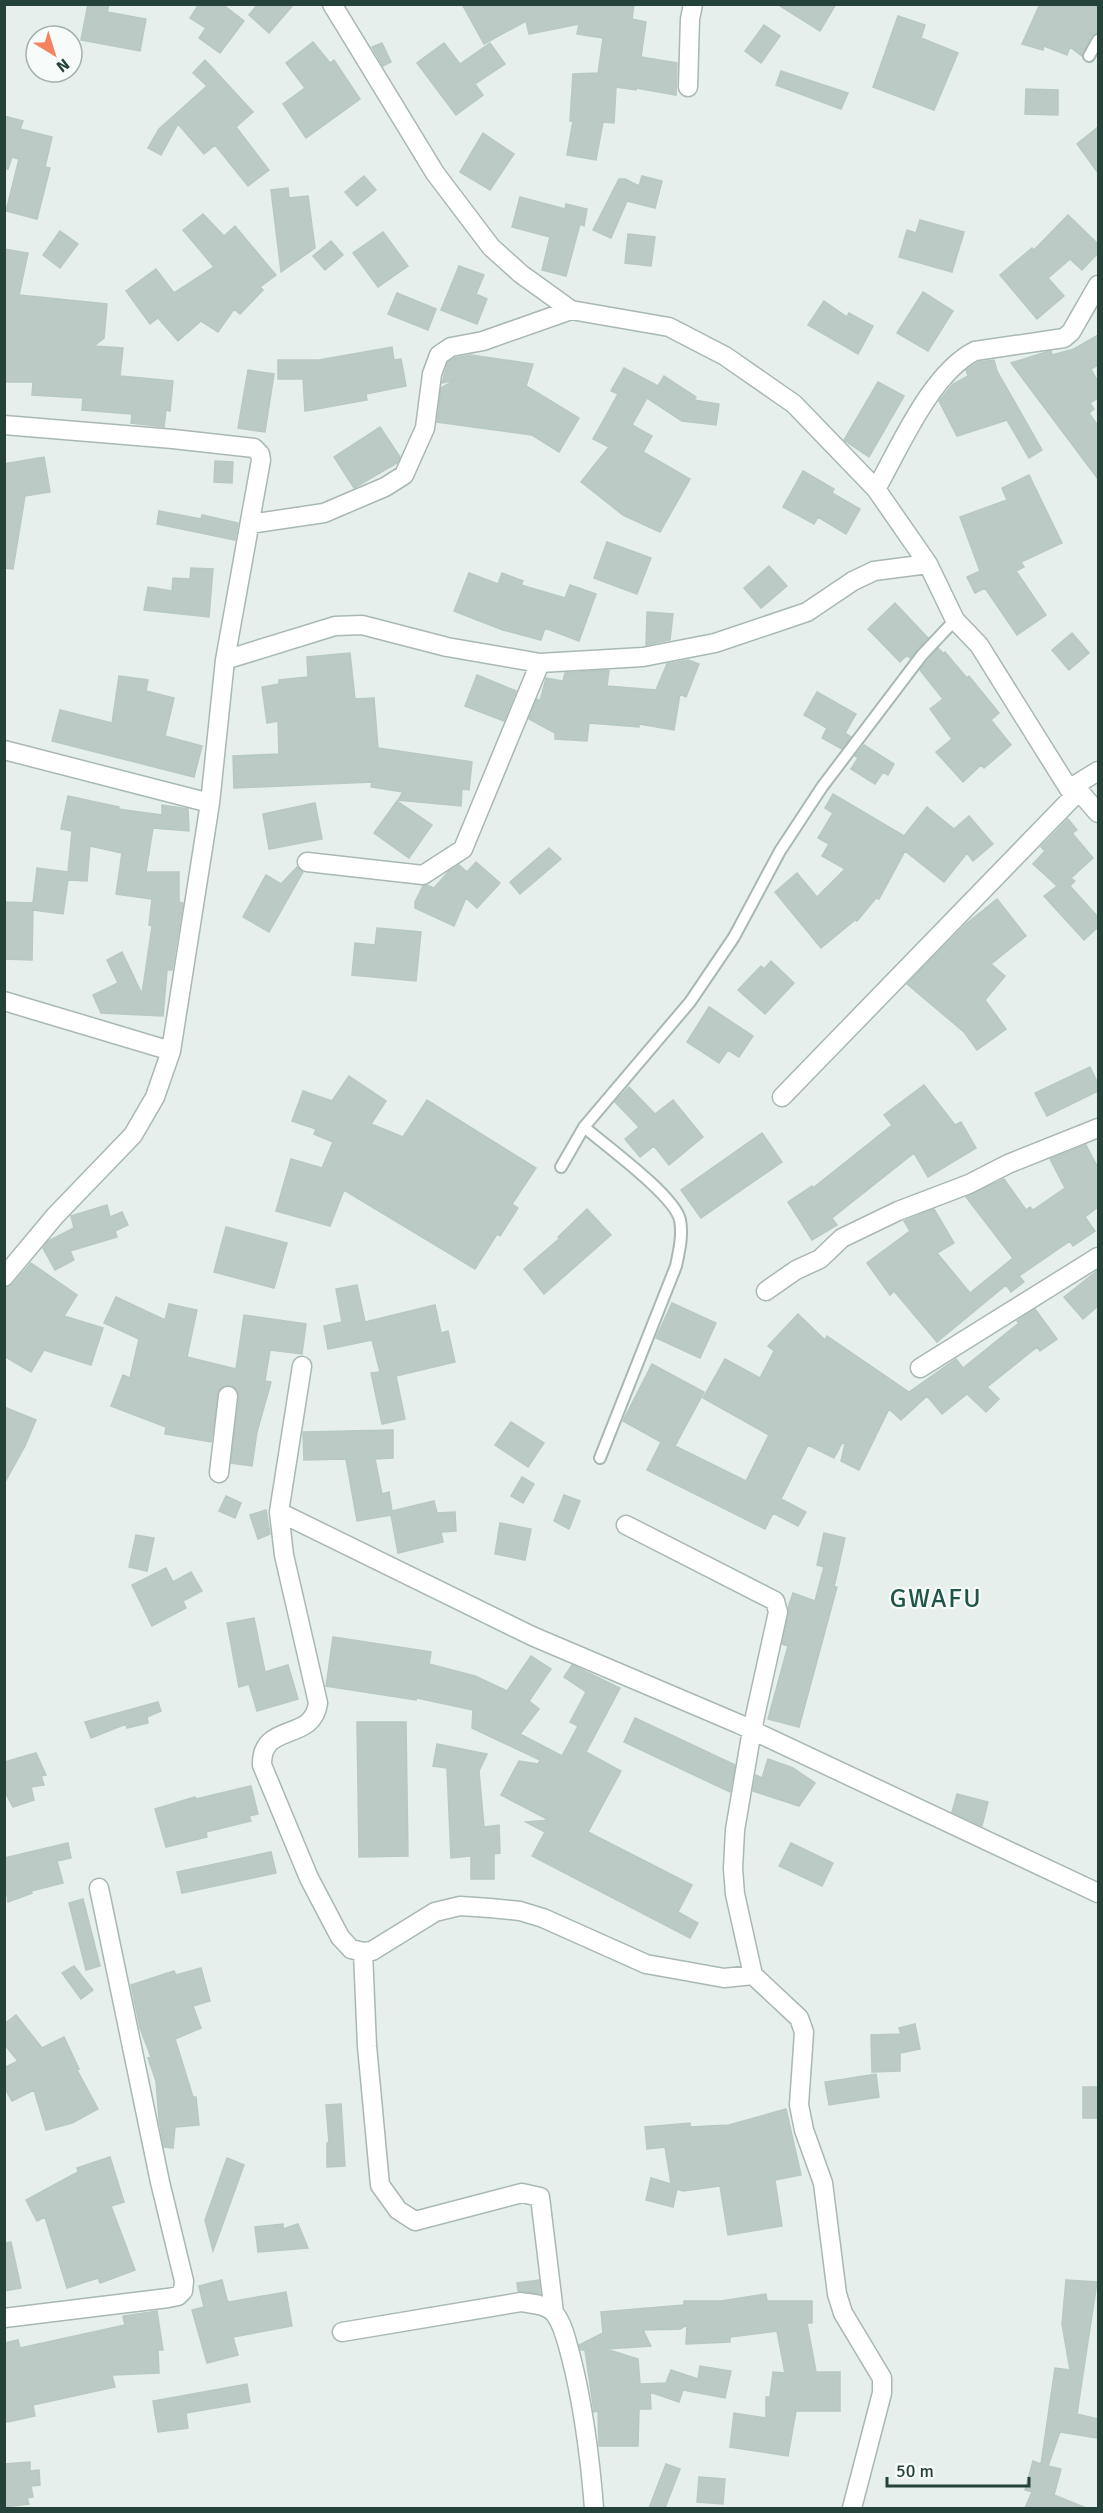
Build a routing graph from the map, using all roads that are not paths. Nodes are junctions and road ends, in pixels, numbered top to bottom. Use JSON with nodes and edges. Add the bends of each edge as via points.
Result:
{"nodes":[{"id":1,"x":332,"y":4,"type":"edge"},
{"id":2,"x":693,"y":4,"type":"edge"},
{"id":3,"x":1098,"y":40,"type":"edge"},
{"id":4,"x":1089,"y":56,"type":"dead end"},
{"id":5,"x":688,"y":87,"type":"dead end"},
{"id":6,"x":1098,"y":285,"type":"edge"},
{"id":7,"x":571,"y":310,"type":"junction"},
{"id":8,"x":4,"y":426,"type":"edge"},
{"id":9,"x":876,"y":489,"type":"junction"},
{"id":10,"x":250,"y":524,"type":"junction"},
{"id":11,"x":928,"y":564,"type":"junction"},
{"id":12,"x":955,"y":620,"type":"junction"},
{"id":13,"x":225,"y":660,"type":"junction"},
{"id":14,"x":540,"y":663,"type":"junction"},
{"id":15,"x":4,"y":750,"type":"edge"},
{"id":16,"x":1098,"y":771,"type":"edge"},
{"id":17,"x":1074,"y":790,"type":"junction"},
{"id":18,"x":210,"y":803,"type":"junction"},
{"id":19,"x":1098,"y":813,"type":"edge"},
{"id":20,"x":307,"y":862,"type":"dead end"},
{"id":21,"x":4,"y":1000,"type":"edge"},
{"id":22,"x":171,"y":1051,"type":"junction"},
{"id":23,"x":782,"y":1097,"type":"dead end"},
{"id":24,"x":584,"y":1127,"type":"junction"},
{"id":25,"x":1098,"y":1128,"type":"edge"},
{"id":26,"x":561,"y":1167,"type":"dead end"},
{"id":27,"x":1098,"y":1257,"type":"edge"},
{"id":28,"x":4,"y":1277,"type":"edge"},
{"id":29,"x":766,"y":1291,"type":"dead end"},
{"id":30,"x":302,"y":1366,"type":"dead end"},
{"id":31,"x":920,"y":1368,"type":"dead end"},
{"id":32,"x":228,"y":1396,"type":"dead end"},
{"id":33,"x":600,"y":1458,"type":"dead end"},
{"id":34,"x":219,"y":1473,"type":"dead end"},
{"id":35,"x":279,"y":1512,"type":"junction"},
{"id":36,"x":626,"y":1525,"type":"dead end"},
{"id":37,"x":752,"y":1730,"type":"junction"},
{"id":38,"x":99,"y":1888,"type":"dead end"},
{"id":39,"x":1098,"y":1893,"type":"edge"},
{"id":40,"x":363,"y":1953,"type":"junction"},
{"id":41,"x":753,"y":1975,"type":"junction"},
{"id":42,"x":554,"y":2313,"type":"junction"},
{"id":43,"x":4,"y":2318,"type":"edge"},
{"id":44,"x":342,"y":2332,"type":"dead end"},
{"id":45,"x":594,"y":2508,"type":"edge"},
{"id":46,"x":852,"y":2508,"type":"edge"}],
"edges":[{"from":1,"to":7,"type":"street","via":[[435,173],[491,247]]},
{"from":2,"to":5,"type":"street"},
{"from":3,"to":4,"type":"lane"},
{"from":6,"to":9,"type":"street","via":[[1065,338],[975,351],[962,357],[933,389]]},
{"from":7,"to":9,"type":"street","via":[[669,327],[726,356],[794,404]]},
{"from":7,"to":10,"type":"street","via":[[483,341],[451,347],[439,355],[432,374],[425,428],[404,475],[324,513]]},
{"from":8,"to":10,"type":"street","via":[[254,448],[261,460]]},
{"from":9,"to":11,"type":"street"},
{"from":10,"to":13,"type":"street"},
{"from":11,"to":12,"type":"street"},
{"from":11,"to":14,"type":"street","via":[[874,571],[807,612],[715,643],[643,657]]},
{"from":12,"to":17,"type":"street","via":[[979,645]]},
{"from":12,"to":24,"type":"lane","via":[[916,663],[822,787],[780,851],[734,938],[690,1002]]},
{"from":13,"to":14,"type":"street","via":[[335,626],[362,625],[447,647]]},
{"from":13,"to":18,"type":"street"},
{"from":14,"to":20,"type":"street","via":[[463,849],[423,875]]},
{"from":15,"to":18,"type":"street"},
{"from":16,"to":17,"type":"street"},
{"from":17,"to":19,"type":"street"},
{"from":17,"to":23,"type":"street"},
{"from":18,"to":22,"type":"street"},
{"from":21,"to":22,"type":"street"},
{"from":22,"to":28,"type":"street","via":[[155,1097],[134,1135],[55,1216]]},
{"from":24,"to":26,"type":"lane"},
{"from":24,"to":33,"type":"lane","via":[[668,1199],[680,1219],[681,1239],[676,1266]]},
{"from":25,"to":29,"type":"street","via":[[842,1238],[820,1259]]},
{"from":27,"to":31,"type":"street"},
{"from":30,"to":35,"type":"street"},
{"from":32,"to":34,"type":"street"},
{"from":35,"to":37,"type":"street","via":[[532,1636]]},
{"from":35,"to":40,"type":"street","via":[[284,1555],[318,1703],[317,1715],[311,1723],[271,1740],[262,1752],[262,1765],[309,1878],[340,1937],[351,1949]]},
{"from":36,"to":37,"type":"street","via":[[775,1601],[778,1611]]},
{"from":37,"to":39,"type":"street"},
{"from":37,"to":41,"type":"street","via":[[735,1830],[733,1869]]},
{"from":38,"to":43,"type":"street","via":[[184,2281],[183,2291],[168,2298]]},
{"from":40,"to":41,"type":"street","via":[[435,1912],[460,1906],[520,1911],[543,1918],[646,1964],[724,1978]]},
{"from":40,"to":42,"type":"street","via":[[380,2185],[398,2210],[415,2221],[522,2193],[540,2197]]},
{"from":41,"to":46,"type":"street","via":[[799,2018],[804,2032],[799,2105],[824,2183],[837,2294],[843,2313],[882,2378],[882,2393]]},
{"from":42,"to":44,"type":"street","via":[[544,2306],[521,2302]]},
{"from":42,"to":45,"type":"street","via":[[564,2331],[582,2400]]}]}
